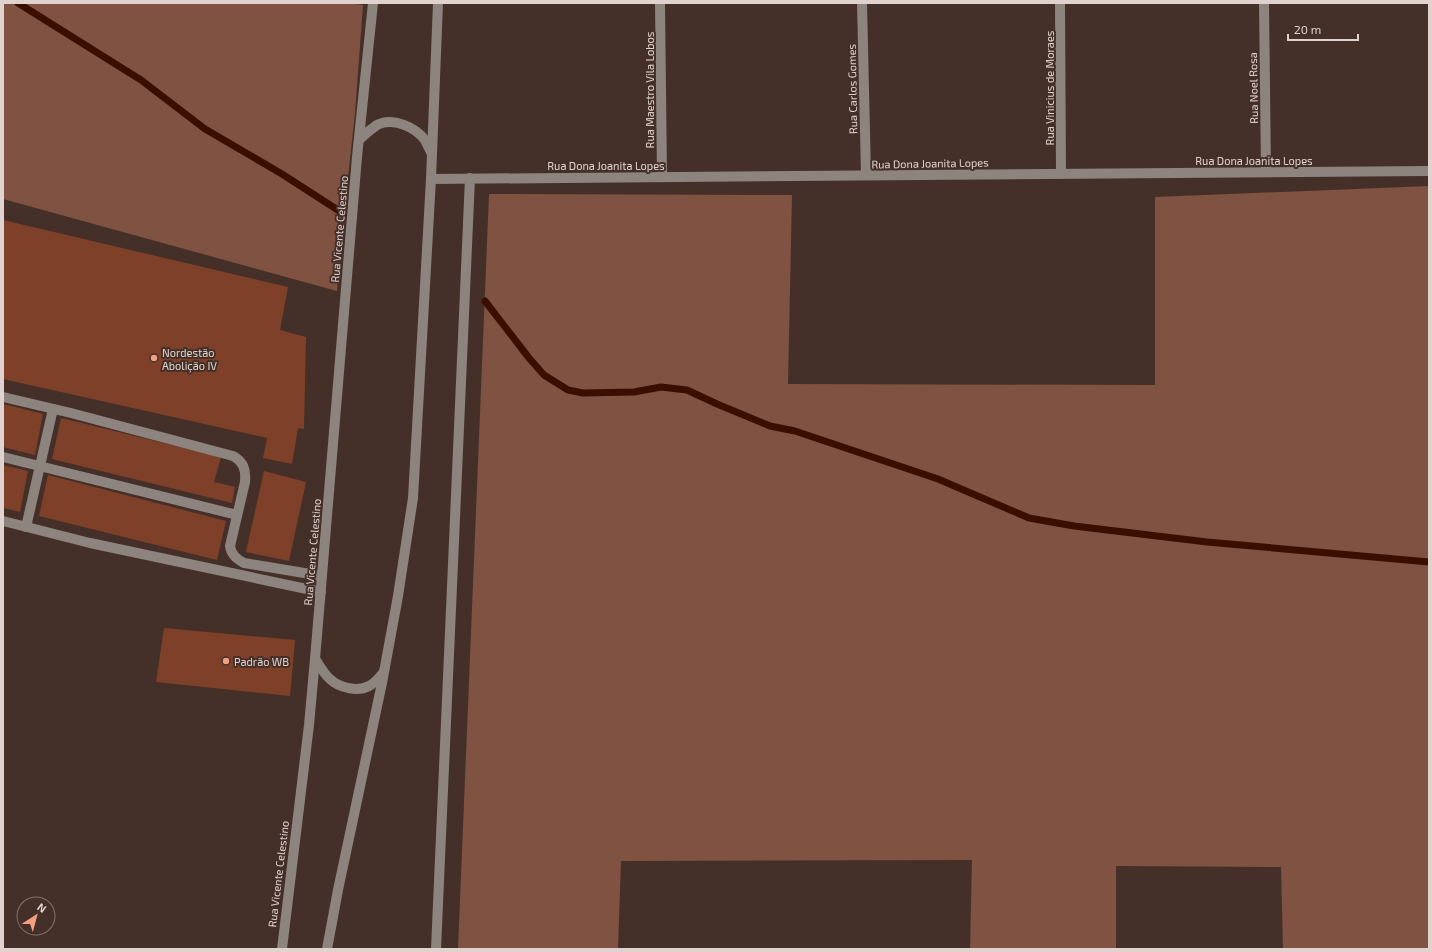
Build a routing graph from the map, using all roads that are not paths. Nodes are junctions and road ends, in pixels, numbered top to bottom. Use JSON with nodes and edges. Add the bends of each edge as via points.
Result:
{"nodes":[{"id":1,"x":373,"y":3,"type":"edge"},
{"id":2,"x":438,"y":3,"type":"edge"},
{"id":3,"x":660,"y":3,"type":"edge"},
{"id":4,"x":862,"y":3,"type":"edge"},
{"id":5,"x":1060,"y":3,"type":"edge"},
{"id":6,"x":1264,"y":3,"type":"edge"},
{"id":7,"x":360,"y":139,"type":"junction"},
{"id":8,"x":432,"y":154,"type":"junction"},
{"id":9,"x":1429,"y":171,"type":"edge"},
{"id":10,"x":1266,"y":172,"type":"junction"},
{"id":11,"x":1061,"y":174,"type":"junction"},
{"id":12,"x":866,"y":175,"type":"junction"},
{"id":13,"x":662,"y":177,"type":"junction"},
{"id":14,"x":470,"y":178,"type":"junction"},
{"id":15,"x":431,"y":179,"type":"junction"},
{"id":16,"x":3,"y":397,"type":"edge"},
{"id":17,"x":53,"y":409,"type":"junction"},
{"id":18,"x":3,"y":457,"type":"edge"},
{"id":19,"x":39,"y":466,"type":"junction"},
{"id":20,"x":237,"y":515,"type":"junction"},
{"id":21,"x":3,"y":521,"type":"edge"},
{"id":22,"x":26,"y":527,"type":"junction"},
{"id":23,"x":322,"y":576,"type":"junction"},
{"id":24,"x":321,"y":592,"type":"junction"},
{"id":25,"x":315,"y":659,"type":"junction"},
{"id":26,"x":384,"y":673,"type":"junction"},
{"id":27,"x":282,"y":949,"type":"edge"},
{"id":28,"x":327,"y":949,"type":"edge"},
{"id":29,"x":436,"y":949,"type":"edge"}],
"edges":[{"from":1,"to":7,"type":"street","name":"Rua Vicente Celestino"},
{"from":2,"to":8,"type":"street"},
{"from":3,"to":13,"type":"street","name":"Rua Maestro Vila Lobos"},
{"from":4,"to":12,"type":"street","name":"Rua Carlos Gomes"},
{"from":5,"to":11,"type":"street","name":"Rua Vinicius de Moraes"},
{"from":6,"to":10,"type":"street","name":"Rua Noel Rosa"},
{"from":7,"to":8,"type":"street","via":[[387,122],[404,125],[418,132]]},
{"from":7,"to":23,"type":"street","name":"Rua Vicente Celestino"},
{"from":8,"to":15,"type":"street"},
{"from":9,"to":10,"type":"street","name":"Rua Dona Joanita Lopes"},
{"from":10,"to":11,"type":"street","name":"Rua Dona Joanita Lopes"},
{"from":11,"to":12,"type":"street","name":"Rua Dona Joanita Lopes"},
{"from":12,"to":13,"type":"street","name":"Rua Dona Joanita Lopes"},
{"from":13,"to":14,"type":"street","name":"Rua Dona Joanita Lopes"},
{"from":14,"to":15,"type":"street","name":"Rua Dona Joanita Lopes"},
{"from":14,"to":29,"type":"street"},
{"from":15,"to":26,"type":"street","via":[[413,498]]},
{"from":16,"to":17,"type":"street"},
{"from":17,"to":19,"type":"street"},
{"from":17,"to":20,"type":"street","via":[[233,456],[241,462],[246,473]]},
{"from":18,"to":19,"type":"street"},
{"from":19,"to":20,"type":"street"},
{"from":19,"to":22,"type":"street"},
{"from":20,"to":23,"type":"street","via":[[230,546],[238,561]]},
{"from":21,"to":22,"type":"street"},
{"from":22,"to":24,"type":"street"},
{"from":23,"to":24,"type":"street","name":"Rua Vicente Celestino"},
{"from":24,"to":25,"type":"street","name":"Rua Vicente Celestino"},
{"from":25,"to":26,"type":"street","via":[[330,679],[341,686],[368,687]]},
{"from":25,"to":27,"type":"street","name":"Rua Vicente Celestino"},
{"from":26,"to":28,"type":"street"}]}
